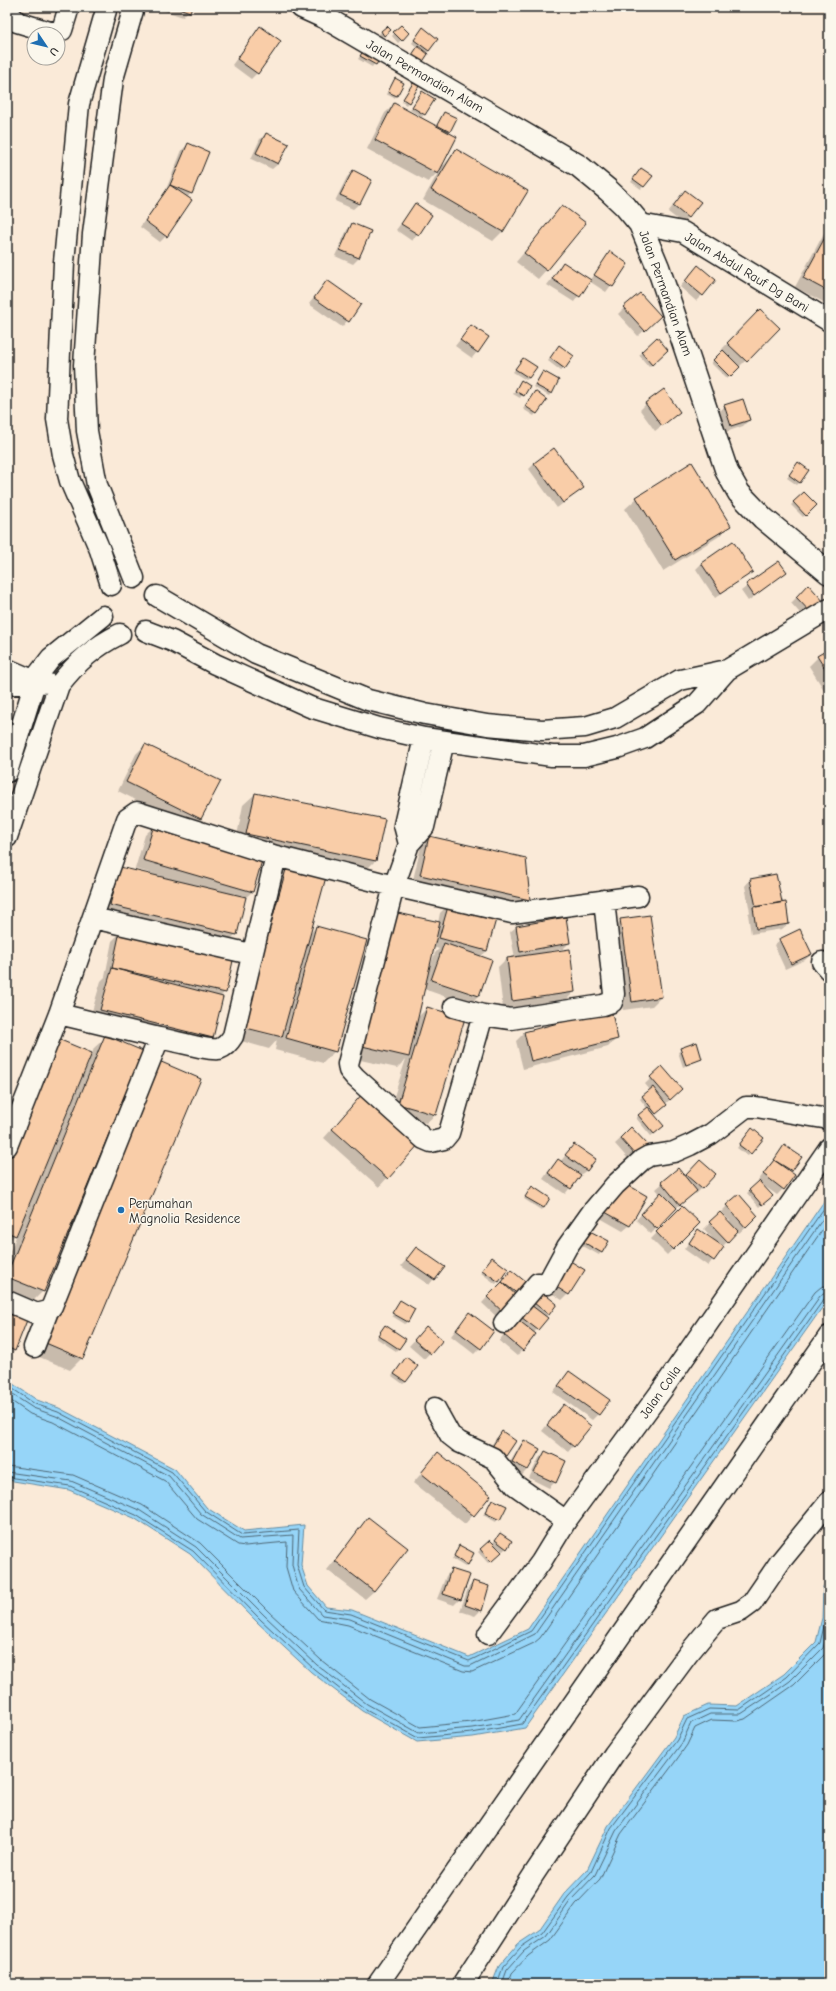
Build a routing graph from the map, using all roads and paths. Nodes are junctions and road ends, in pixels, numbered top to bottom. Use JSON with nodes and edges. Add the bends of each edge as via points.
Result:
{"nodes":[{"id":1,"x":8,"y":7,"type":"edge"},
{"id":2,"x":69,"y":7,"type":"edge"},
{"id":3,"x":107,"y":7,"type":"edge"},
{"id":4,"x":134,"y":7,"type":"edge"},
{"id":5,"x":302,"y":7,"type":"edge"},
{"id":6,"x":7,"y":11,"type":"edge"},
{"id":7,"x":640,"y":224,"type":"junction"},
{"id":8,"x":829,"y":321,"type":"edge"},
{"id":9,"x":829,"y":573,"type":"edge"},
{"id":10,"x":134,"y":578,"type":"junction"},
{"id":11,"x":111,"y":585,"type":"junction"},
{"id":12,"x":157,"y":596,"type":"junction"},
{"id":13,"x":829,"y":609,"type":"edge"},
{"id":14,"x":103,"y":616,"type":"junction"},
{"id":15,"x":146,"y":631,"type":"junction"},
{"id":16,"x":120,"y":634,"type":"junction"},
{"id":17,"x":278,"y":663,"type":"junction"},
{"id":18,"x":7,"y":669,"type":"edge"},
{"id":19,"x":727,"y":670,"type":"junction"},
{"id":20,"x":36,"y":681,"type":"junction"},
{"id":21,"x":7,"y":685,"type":"edge"},
{"id":22,"x":59,"y":685,"type":"junction"},
{"id":23,"x":267,"y":688,"type":"junction"},
{"id":24,"x":424,"y":738,"type":"junction"},
{"id":25,"x":444,"y":741,"type":"junction"},
{"id":26,"x":7,"y":772,"type":"edge"},
{"id":27,"x":7,"y":837,"type":"edge"},
{"id":28,"x":409,"y":844,"type":"junction"},
{"id":29,"x":276,"y":856,"type":"junction"},
{"id":30,"x":394,"y":886,"type":"junction"},
{"id":31,"x":638,"y":896,"type":"dead end"},
{"id":32,"x":604,"y":900,"type":"junction"},
{"id":33,"x":92,"y":918,"type":"junction"},
{"id":34,"x":251,"y":954,"type":"junction"},
{"id":35,"x":454,"y":1007,"type":"dead end"},
{"id":36,"x":59,"y":1014,"type":"junction"},
{"id":37,"x":483,"y":1016,"type":"junction"},
{"id":38,"x":159,"y":1038,"type":"junction"},
{"id":39,"x":829,"y":1119,"type":"edge"},
{"id":40,"x":7,"y":1146,"type":"edge"},
{"id":41,"x":829,"y":1148,"type":"edge"},
{"id":42,"x":7,"y":1302,"type":"edge"},
{"id":43,"x":48,"y":1311,"type":"junction"},
{"id":44,"x":504,"y":1323,"type":"dead end"},
{"id":45,"x":829,"y":1336,"type":"edge"},
{"id":46,"x":34,"y":1346,"type":"dead end"},
{"id":47,"x":436,"y":1408,"type":"dead end"},
{"id":48,"x":829,"y":1502,"type":"edge"},
{"id":49,"x":566,"y":1521,"type":"junction"},
{"id":50,"x":488,"y":1634,"type":"dead end"},
{"id":51,"x":378,"y":1984,"type":"edge"},
{"id":52,"x":463,"y":1984,"type":"edge"}],
"edges":[{"from":1,"to":6,"type":"street"},
{"from":2,"to":6,"type":"street","via":[[62,30],[50,32],[17,22]]},
{"from":3,"to":11,"type":"street","via":[[79,104],[64,262],[57,419],[70,481],[100,550]]},
{"from":4,"to":10,"type":"street","via":[[113,79],[92,234],[84,365],[87,431],[97,485]]},
{"from":5,"to":7,"type":"main road","name":"Jalan Permandian Alam","via":[[324,17],[579,166],[625,206]]},
{"from":7,"to":8,"type":"street","name":"Jalan Abdul Rauf Dg Bani","via":[[683,232]]},
{"from":7,"to":9,"type":"main road","name":"Jalan Permandian Alam","via":[[658,267],[727,472],[739,493],[763,518]]},
{"from":10,"to":11,"type":"street","via":[[121,579]]},
{"from":10,"to":12,"type":"street","via":[[148,584]]},
{"from":11,"to":14,"type":"street","via":[[102,599]]},
{"from":12,"to":15,"type":"street","via":[[159,611]]},
{"from":12,"to":17,"type":"street","via":[[256,654]]},
{"from":13,"to":19,"type":"street"},
{"from":14,"to":16,"type":"street","via":[[113,630]]},
{"from":14,"to":20,"type":"street","via":[[51,658]]},
{"from":15,"to":16,"type":"street","via":[[138,634]]},
{"from":15,"to":23,"type":"street","via":[[172,641]]},
{"from":16,"to":22,"type":"street","via":[[97,646],[72,668]]},
{"from":17,"to":19,"type":"street","via":[[368,700],[425,714],[542,730],[585,727],[615,718],[680,680]]},
{"from":17,"to":23,"type":"street"},
{"from":18,"to":20,"type":"street"},
{"from":19,"to":25,"type":"street","via":[[697,704],[645,738],[617,748],[584,756],[552,756]]},
{"from":20,"to":21,"type":"street"},
{"from":20,"to":22,"type":"street"},
{"from":20,"to":26,"type":"street"},
{"from":22,"to":27,"type":"street"},
{"from":23,"to":24,"type":"street","via":[[310,707],[379,728]]},
{"from":24,"to":25,"type":"street"},
{"from":24,"to":28,"type":"street","via":[[404,825]]},
{"from":25,"to":28,"type":"street","via":[[424,827]]},
{"from":28,"to":30,"type":"street"},
{"from":29,"to":30,"type":"street"},
{"from":29,"to":33,"type":"street","via":[[137,812],[127,819]]},
{"from":29,"to":34,"type":"street"},
{"from":30,"to":32,"type":"street","via":[[512,913]]},
{"from":30,"to":37,"type":"street","via":[[348,1064],[349,1070],[424,1139],[431,1142],[444,1139],[449,1133]]},
{"from":31,"to":32,"type":"street"},
{"from":32,"to":37,"type":"street","via":[[614,994],[612,1002],[511,1019]]},
{"from":33,"to":34,"type":"street"},
{"from":33,"to":36,"type":"street"},
{"from":34,"to":38,"type":"street","via":[[230,1041],[219,1049]]},
{"from":35,"to":37,"type":"street"},
{"from":36,"to":38,"type":"street"},
{"from":36,"to":40,"type":"street"},
{"from":38,"to":43,"type":"street","via":[[55,1300]]},
{"from":39,"to":44,"type":"street","via":[[746,1107],[710,1134],[690,1145],[642,1160],[615,1185],[592,1212],[567,1247],[548,1284],[538,1284]]},
{"from":41,"to":49,"type":"street","name":"Jalan Colla","via":[[658,1396]]},
{"from":42,"to":43,"type":"street","via":[[37,1314]]},
{"from":43,"to":46,"type":"street"},
{"from":45,"to":51,"type":"street"},
{"from":47,"to":49,"type":"street","via":[[443,1423],[455,1438],[493,1458],[516,1485]]},
{"from":48,"to":52,"type":"street","via":[[780,1562],[752,1603],[741,1611],[717,1619],[688,1654],[614,1754]]},
{"from":49,"to":50,"type":"street","name":"Jalan Colla","via":[[541,1562]]}]}
